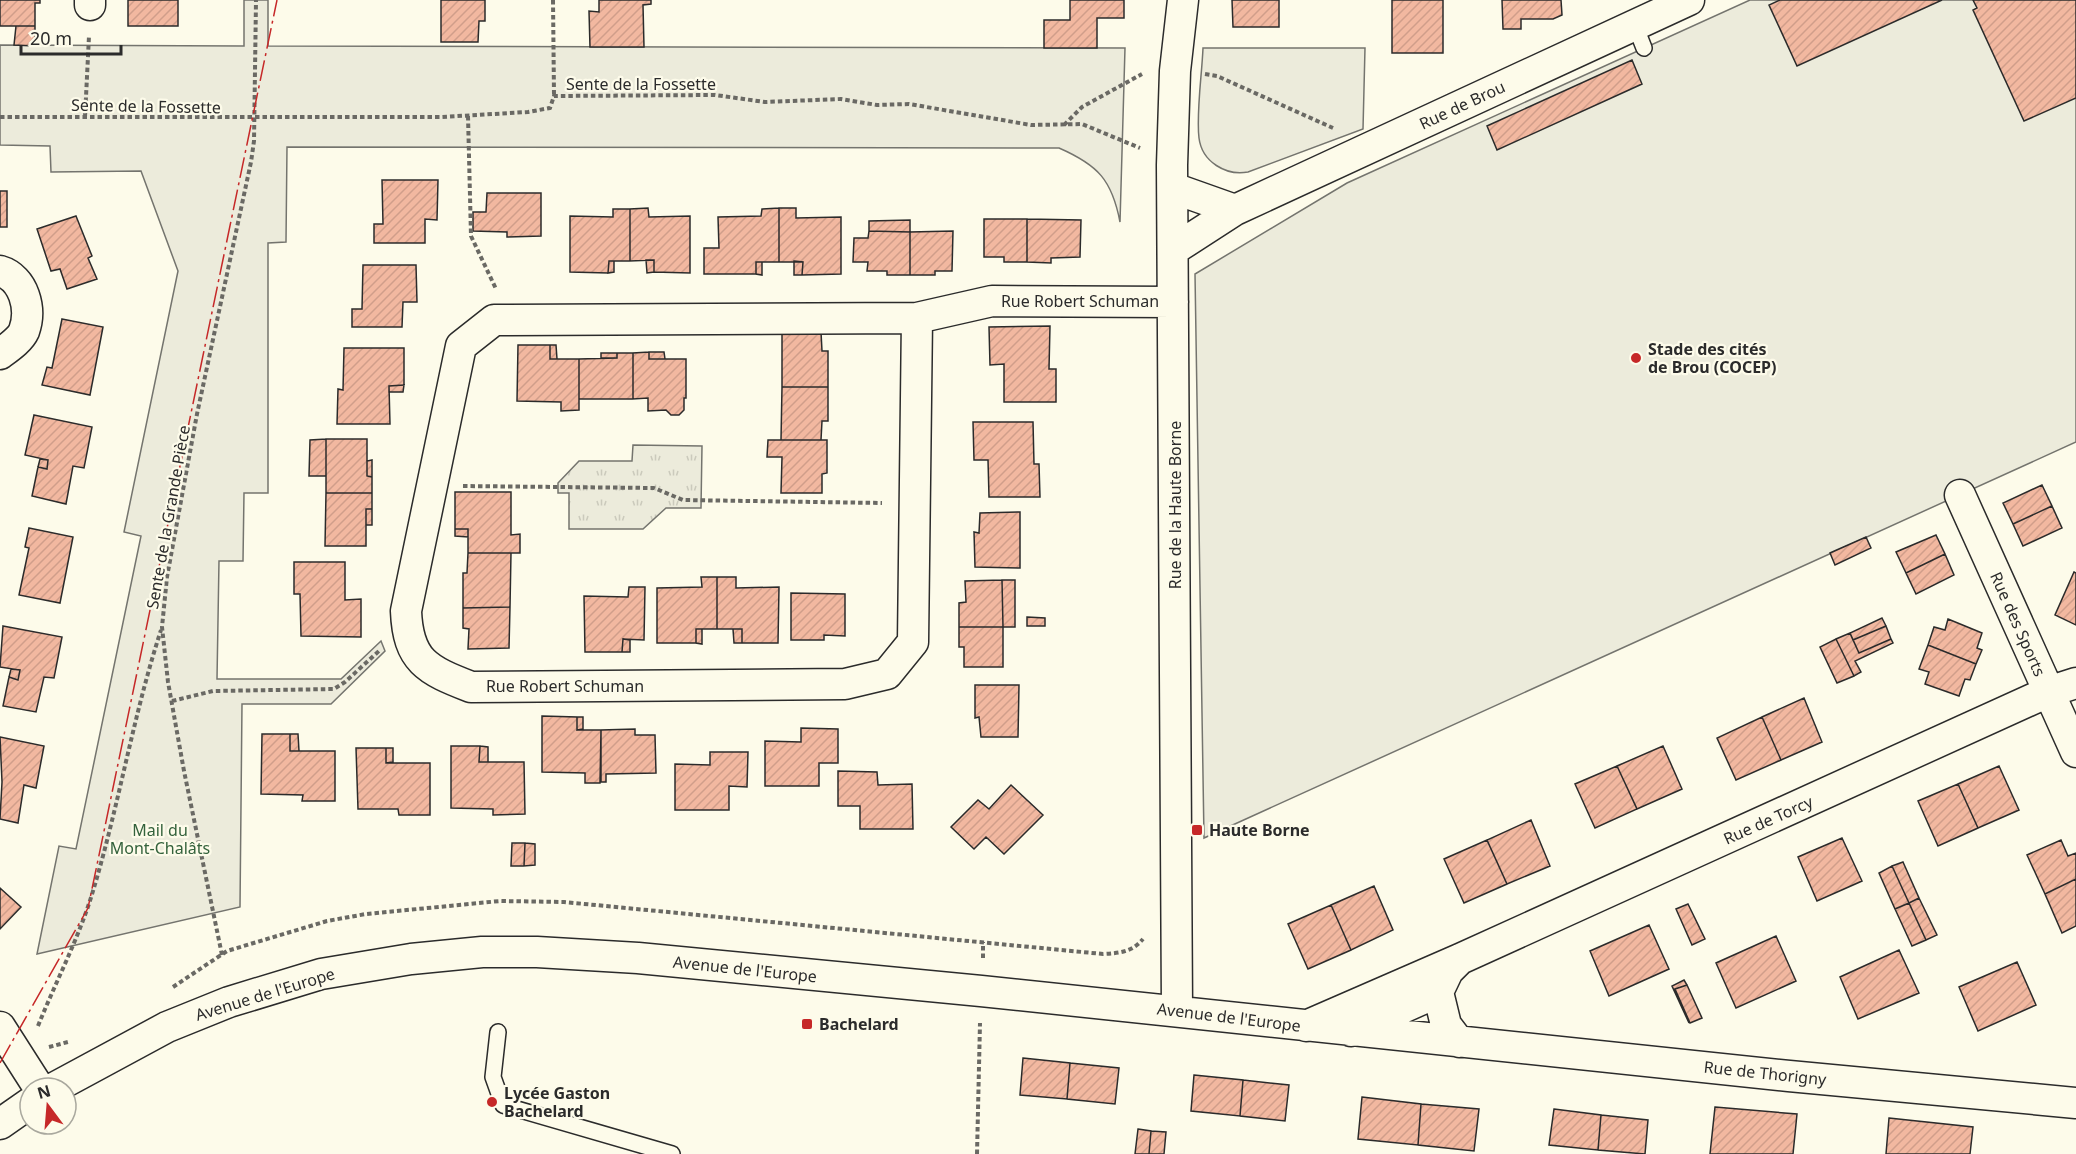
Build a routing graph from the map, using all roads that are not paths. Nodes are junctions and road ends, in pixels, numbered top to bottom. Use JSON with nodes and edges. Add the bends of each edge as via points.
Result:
{"nodes":[{"id":1,"x":1183,"y":0,"type":"edge"},
{"id":2,"x":1689,"y":0,"type":"edge"},
{"id":3,"x":1637,"y":24,"type":"edge"},
{"id":4,"x":1173,"y":188,"type":"junction"},
{"id":5,"x":1235,"y":210,"type":"junction"},
{"id":6,"x":1173,"y":250,"type":"junction"},
{"id":7,"x":0,"y":271,"type":"edge"},
{"id":8,"x":1173,"y":302,"type":"junction"},
{"id":9,"x":917,"y":318,"type":"junction"},
{"id":10,"x":0,"y":354,"type":"edge"},
{"id":11,"x":1960,"y":495,"type":"dead end"},
{"id":12,"x":2062,"y":688,"type":"edge"},
{"id":13,"x":2076,"y":752,"type":"edge"},
{"id":14,"x":1460,"y":959,"type":"junction"},
{"id":15,"x":1438,"y":992,"type":"junction"},
{"id":16,"x":1177,"y":1010,"type":"junction"},
{"id":17,"x":1304,"y":1026,"type":"junction"},
{"id":18,"x":0,"y":1027,"type":"edge"},
{"id":19,"x":1351,"y":1031,"type":"junction"},
{"id":20,"x":498,"y":1032,"type":"dead end"},
{"id":21,"x":1459,"y":1042,"type":"junction"},
{"id":22,"x":31,"y":1076,"type":"edge"},
{"id":23,"x":76,"y":1076,"type":"edge"},
{"id":24,"x":2075,"y":1104,"type":"edge"},
{"id":25,"x":18,"y":1111,"type":"edge"},
{"id":26,"x":0,"y":1124,"type":"edge"},
{"id":27,"x":672,"y":1154,"type":"edge"}],
"edges":[{"from":1,"to":4,"type":"street","name":"Rue de la Haute Borne","via":[[1175,72]]},
{"from":2,"to":3,"type":"street","name":"Rue de Brou"},
{"from":3,"to":5,"type":"street","name":"Rue de Brou"},
{"from":4,"to":5,"type":"street"},
{"from":4,"to":6,"type":"street","name":"Rue de la Haute Borne"},
{"from":5,"to":6,"type":"street","name":"Rue de Brou"},
{"from":6,"to":8,"type":"street","name":"Rue de la Haute Borne"},
{"from":7,"to":10,"type":"street","via":[[15,281],[27,304],[23,332]]},
{"from":8,"to":9,"type":"street","name":"Rue Robert Schuman","via":[[992,301]]},
{"from":8,"to":16,"type":"street","name":"Rue de la Haute Borne"},
{"from":9,"to":9,"type":"street","name":"Rue Robert Schuman","via":[[494,320],[461,346],[406,611],[410,645],[432,672],[471,687],[845,684],[887,674],[913,642]]},
{"from":11,"to":12,"type":"street","name":"Rue des Sports"},
{"from":12,"to":13,"type":"street","name":"Rue des Sports"},
{"from":12,"to":14,"type":"street","name":"Rue de Torcy"},
{"from":14,"to":15,"type":"street","name":"Rue de Torcy","via":[[1448,971]]},
{"from":14,"to":17,"type":"street","name":"Rue de Torcy"},
{"from":15,"to":19,"type":"street"},
{"from":15,"to":21,"type":"street","via":[[1446,1025]]},
{"from":16,"to":17,"type":"street","name":"Avenue de l'Europe"},
{"from":16,"to":23,"type":"street","name":"Avenue de l'Europe","via":[[638,958],[482,952],[321,974],[229,1002],[167,1027]]},
{"from":17,"to":19,"type":"street","name":"Avenue de l'Europe"},
{"from":18,"to":22,"type":"street"},
{"from":19,"to":21,"type":"street","name":"Avenue de l'Europe"},
{"from":20,"to":27,"type":"lane","via":[[493,1077],[503,1105]]},
{"from":21,"to":24,"type":"street","name":"Rue de Thorigny"},
{"from":25,"to":26,"type":"street"}]}
